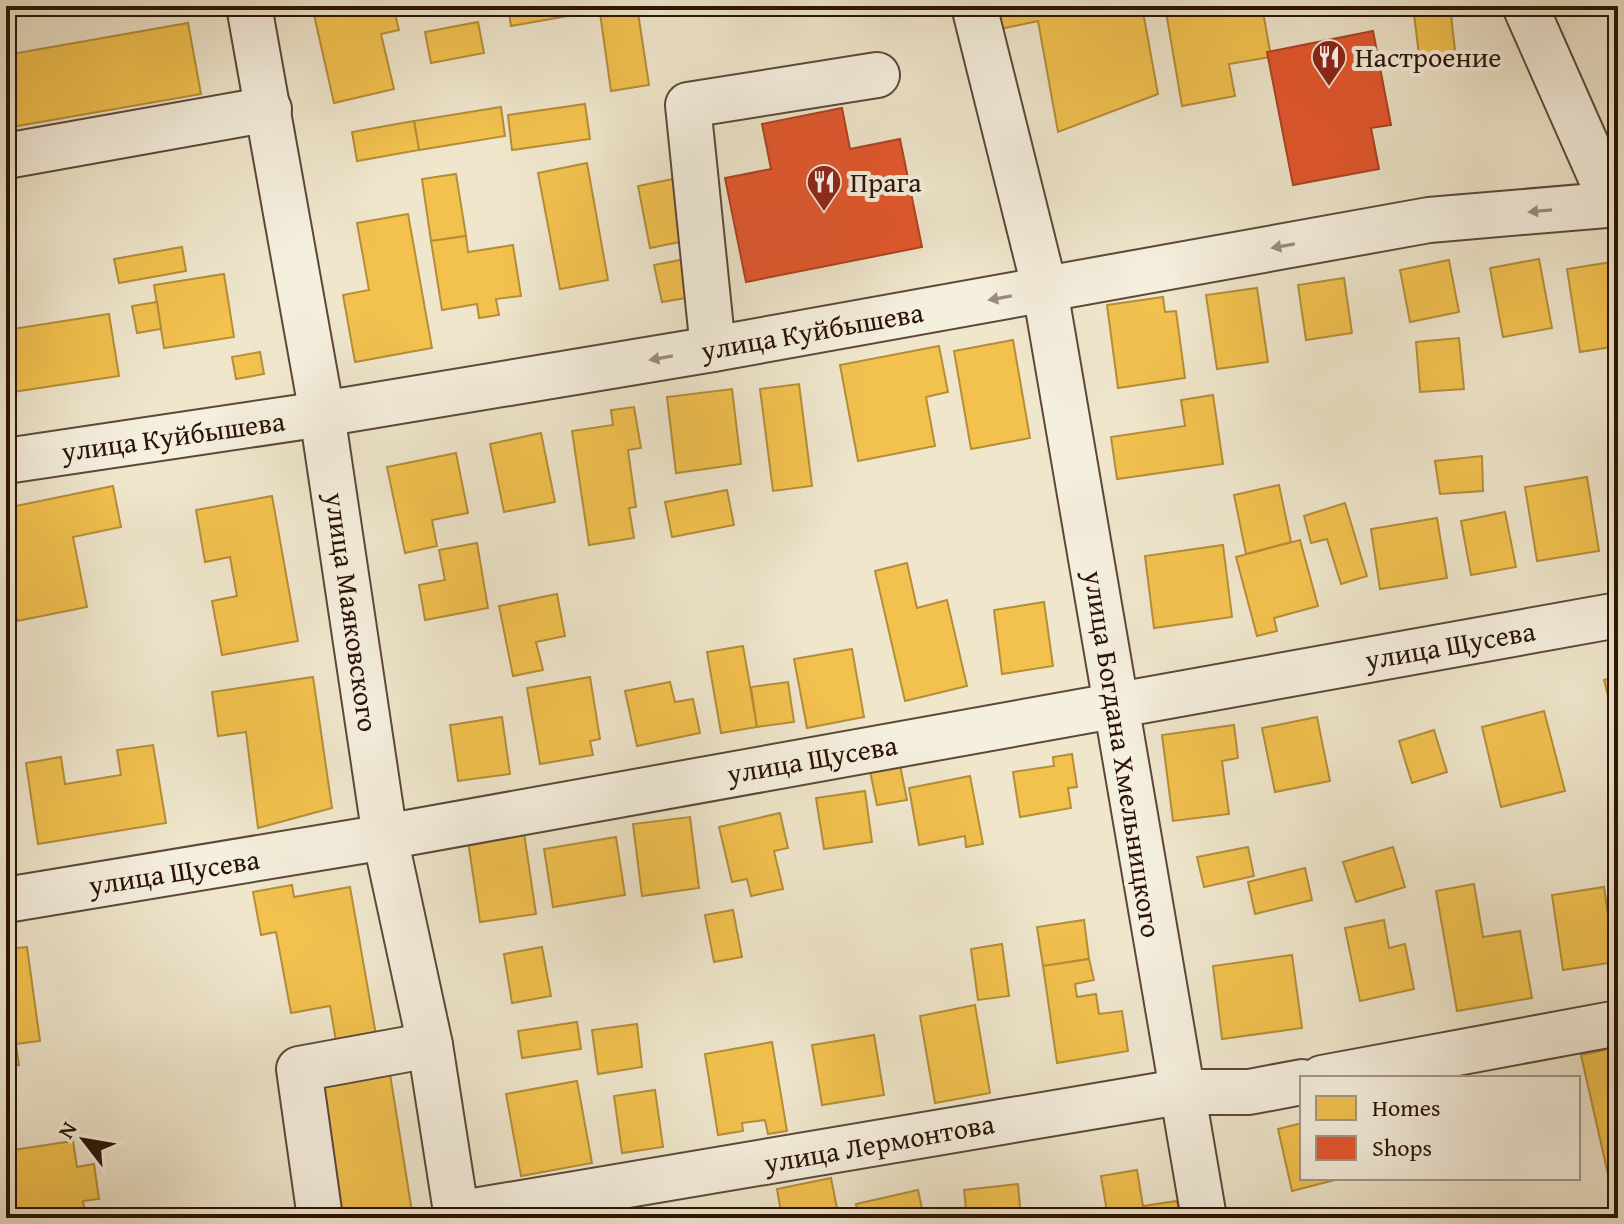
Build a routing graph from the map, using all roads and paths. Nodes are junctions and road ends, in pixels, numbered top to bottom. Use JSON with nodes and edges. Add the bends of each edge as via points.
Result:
{"nodes":[{"id":1,"x":249,"y":6,"type":"edge"},
{"id":2,"x":974,"y":6,"type":"edge"},
{"id":3,"x":1525,"y":6,"type":"edge"},
{"id":4,"x":877,"y":75,"type":"dead end"},
{"id":5,"x":269,"y":109,"type":"junction"},
{"id":6,"x":6,"y":156,"type":"edge"},
{"id":7,"x":1615,"y":205,"type":"edge"},
{"id":8,"x":1045,"y":290,"type":"junction"},
{"id":9,"x":713,"y":349,"type":"junction"},
{"id":10,"x":322,"y":414,"type":"junction"},
{"id":11,"x":6,"y":461,"type":"edge"},
{"id":12,"x":1618,"y":615,"type":"edge"},
{"id":13,"x":1115,"y":703,"type":"junction"},
{"id":14,"x":385,"y":837,"type":"junction"},
{"id":15,"x":6,"y":900,"type":"edge"},
{"id":16,"x":1618,"y":1023,"type":"edge"},
{"id":17,"x":430,"y":1045,"type":"junction"},
{"id":18,"x":1333,"y":1076,"type":"edge"},
{"id":19,"x":1300,"y":1082,"type":"edge"},
{"id":20,"x":1179,"y":1092,"type":"junction"},
{"id":21,"x":457,"y":1216,"type":"edge"},
{"id":22,"x":320,"y":1218,"type":"edge"},
{"id":23,"x":1204,"y":1218,"type":"edge"}],
"edges":[{"from":1,"to":5,"type":"street","name":"улица Маяковского"},
{"from":2,"to":8,"type":"street","name":"улица Богдана Хмельницкого"},
{"from":3,"to":7,"type":"street"},
{"from":4,"to":9,"type":"street","via":[[688,105]]},
{"from":5,"to":6,"type":"street"},
{"from":5,"to":10,"type":"street","name":"улица Маяковского"},
{"from":7,"to":8,"type":"street","name":"улица Куйбышева","one_way":true,"via":[[1429,220]]},
{"from":8,"to":9,"type":"street","name":"улица Куйбышева","one_way":true},
{"from":8,"to":13,"type":"street","name":"улица Богдана Хмельницкого"},
{"from":9,"to":10,"type":"street","name":"улица Куйбышева","one_way":true},
{"from":10,"to":11,"type":"street","name":"улица Куйбышева"},
{"from":10,"to":14,"type":"street","name":"улица Маяковского"},
{"from":12,"to":13,"type":"street","name":"улица Щусева"},
{"from":13,"to":14,"type":"street","name":"улица Щусева"},
{"from":13,"to":20,"type":"street","name":"улица Богдана Хмельницкого"},
{"from":14,"to":15,"type":"street","name":"улица Щусева"},
{"from":14,"to":17,"type":"street","name":"улица Маяковского"},
{"from":16,"to":18,"type":"street"},
{"from":17,"to":21,"type":"street","name":"улица Маяковского"},
{"from":17,"to":22,"type":"street","via":[[299,1069]]},
{"from":19,"to":20,"type":"street","name":"улица Лермонтова","via":[[1249,1092]]},
{"from":20,"to":21,"type":"street","name":"улица Лермонтова"},
{"from":20,"to":23,"type":"street","name":"улица Богдана Хмельницкого"}]}
